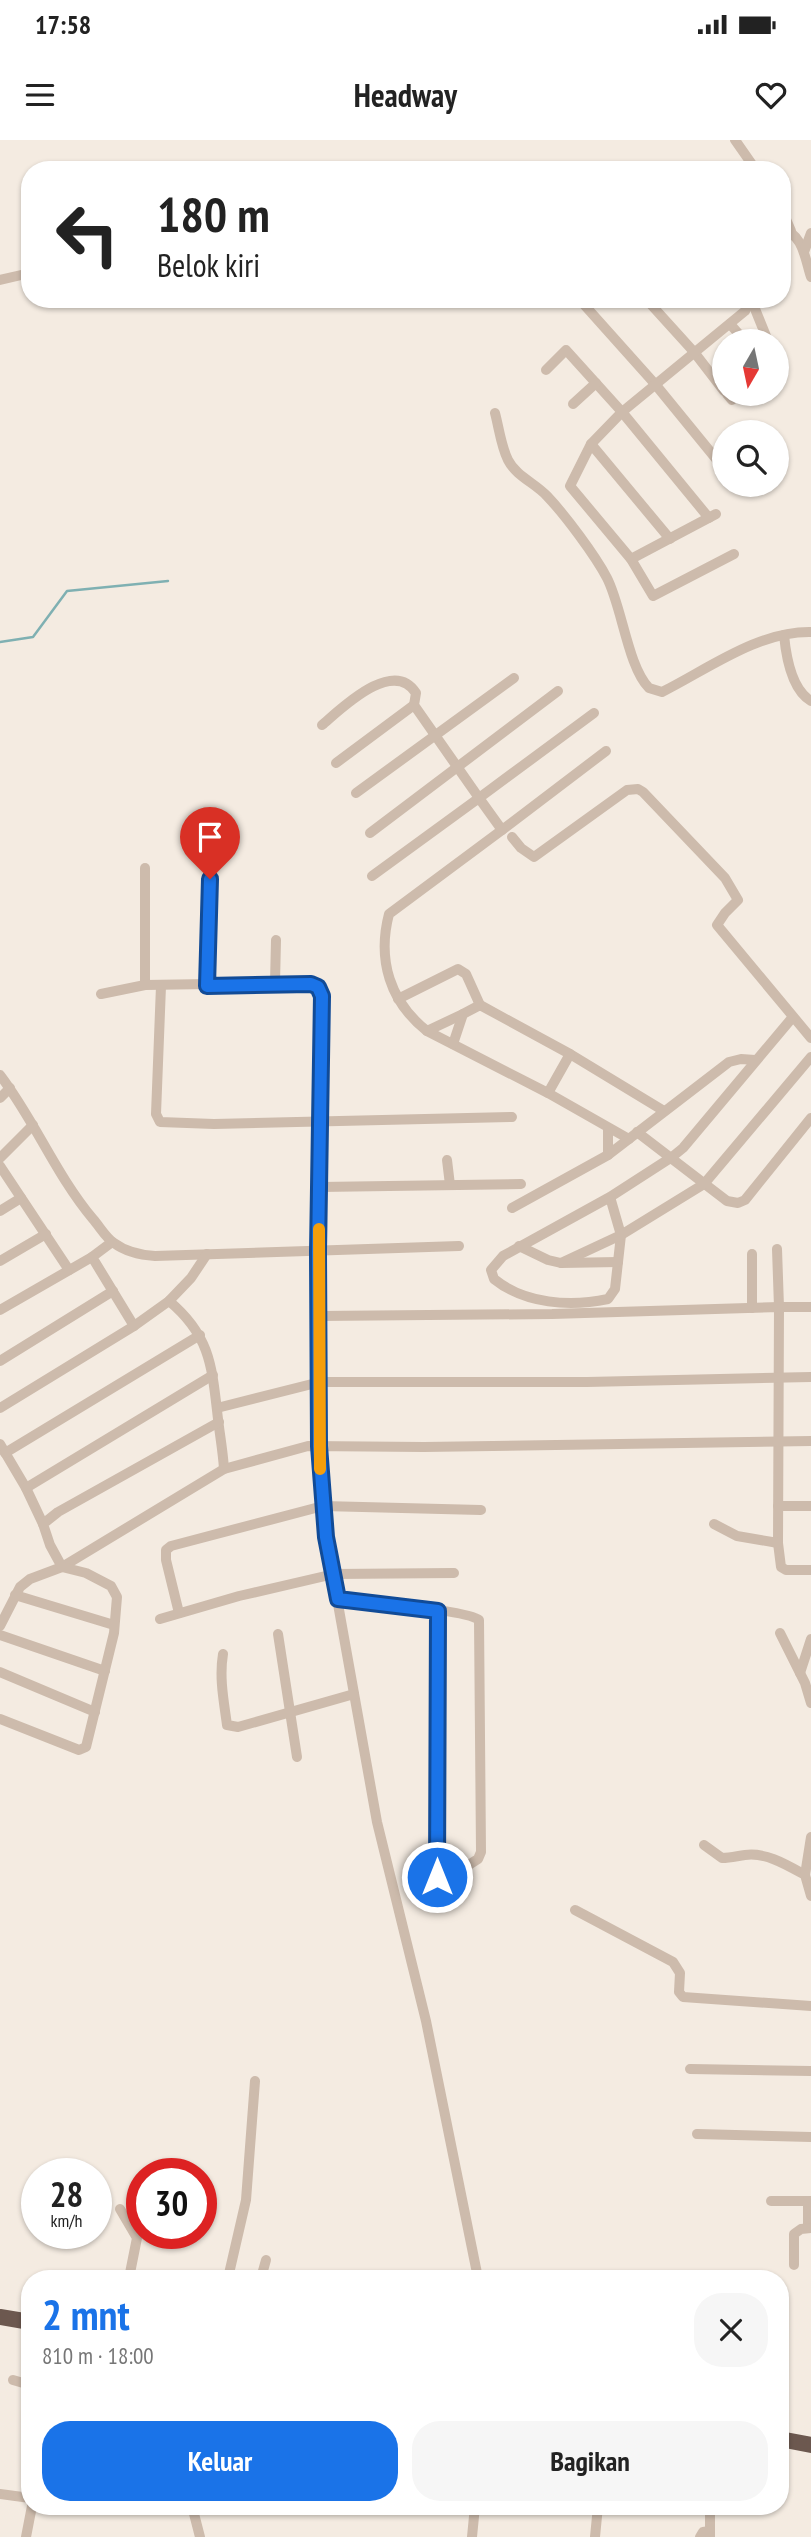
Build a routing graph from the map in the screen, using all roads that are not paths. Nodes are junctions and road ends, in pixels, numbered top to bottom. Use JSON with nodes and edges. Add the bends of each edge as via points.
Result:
{"nodes":[{"id":1,"x":735,"y":140,"type":"edge"},
{"id":2,"x":750,"y":161,"type":"edge"},
{"id":3,"x":811,"y":233,"type":"edge"},
{"id":4,"x":791,"y":235,"type":"edge"},
{"id":5,"x":804,"y":252,"type":"junction"},
{"id":6,"x":21,"y":275,"type":"edge"},
{"id":7,"x":811,"y":276,"type":"edge"},
{"id":8,"x":0,"y":280,"type":"edge"},
{"id":9,"x":587,"y":308,"type":"edge"},
{"id":10,"x":654,"y":308,"type":"edge"},
{"id":11,"x":747,"y":308,"type":"edge"},
{"id":12,"x":755,"y":308,"type":"edge"},
{"id":13,"x":730,"y":324,"type":"junction"},
{"id":14,"x":734,"y":329,"type":"edge"},
{"id":15,"x":763,"y":329,"type":"edge"},
{"id":16,"x":694,"y":352,"type":"junction"},
{"id":17,"x":547,"y":370,"type":"dead end"},
{"id":18,"x":712,"y":375,"type":"edge"},
{"id":19,"x":596,"y":383,"type":"junction"},
{"id":20,"x":655,"y":384,"type":"junction"},
{"id":21,"x":573,"y":404,"type":"dead end"},
{"id":22,"x":622,"y":412,"type":"junction"},
{"id":23,"x":495,"y":413,"type":"dead end"},
{"id":24,"x":591,"y":444,"type":"junction"},
{"id":25,"x":712,"y":454,"type":"edge"},
{"id":26,"x":670,"y":539,"type":"junction"},
{"id":27,"x":734,"y":554,"type":"dead end"},
{"id":28,"x":631,"y":559,"type":"junction"},
{"id":29,"x":811,"y":632,"type":"edge"},
{"id":30,"x":783,"y":635,"type":"junction"},
{"id":31,"x":514,"y":678,"type":"dead end"},
{"id":32,"x":558,"y":691,"type":"dead end"},
{"id":33,"x":811,"y":701,"type":"edge"},
{"id":34,"x":414,"y":705,"type":"junction"},
{"id":35,"x":594,"y":712,"type":"dead end"},
{"id":36,"x":322,"y":725,"type":"dead end"},
{"id":37,"x":436,"y":734,"type":"junction"},
{"id":38,"x":606,"y":751,"type":"dead end"},
{"id":39,"x":336,"y":763,"type":"dead end"},
{"id":40,"x":457,"y":765,"type":"junction"},
{"id":41,"x":356,"y":793,"type":"dead end"},
{"id":42,"x":479,"y":798,"type":"junction"},
{"id":43,"x":502,"y":830,"type":"junction"},
{"id":44,"x":370,"y":833,"type":"dead end"},
{"id":45,"x":512,"y":837,"type":"dead end"},
{"id":46,"x":145,"y":868,"type":"dead end"},
{"id":47,"x":372,"y":876,"type":"dead end"},
{"id":48,"x":210,"y":879,"type":"dead end"},
{"id":49,"x":276,"y":940,"type":"dead end"},
{"id":50,"x":275,"y":984,"type":"junction"},
{"id":51,"x":145,"y":985,"type":"junction"},
{"id":52,"x":161,"y":986,"type":"junction"},
{"id":53,"x":207,"y":986,"type":"junction"},
{"id":54,"x":101,"y":994,"type":"dead end"},
{"id":55,"x":398,"y":999,"type":"junction"},
{"id":56,"x":480,"y":1005,"type":"junction"},
{"id":57,"x":463,"y":1014,"type":"junction"},
{"id":58,"x":792,"y":1018,"type":"junction"},
{"id":59,"x":427,"y":1031,"type":"junction"},
{"id":60,"x":811,"y":1038,"type":"edge"},
{"id":61,"x":453,"y":1044,"type":"junction"},
{"id":62,"x":570,"y":1055,"type":"junction"},
{"id":63,"x":811,"y":1057,"type":"edge"},
{"id":64,"x":755,"y":1060,"type":"junction"},
{"id":65,"x":0,"y":1075,"type":"edge"},
{"id":66,"x":10,"y":1088,"type":"junction"},
{"id":67,"x":548,"y":1093,"type":"junction"},
{"id":68,"x":0,"y":1098,"type":"edge"},
{"id":69,"x":664,"y":1111,"type":"junction"},
{"id":70,"x":512,"y":1117,"type":"dead end"},
{"id":71,"x":811,"y":1118,"type":"edge"},
{"id":72,"x":322,"y":1121,"type":"junction"},
{"id":73,"x":33,"y":1125,"type":"junction"},
{"id":74,"x":608,"y":1128,"type":"junction"},
{"id":75,"x":633,"y":1136,"type":"junction"},
{"id":76,"x":608,"y":1155,"type":"junction"},
{"id":77,"x":672,"y":1157,"type":"junction"},
{"id":78,"x":0,"y":1158,"type":"edge"},
{"id":79,"x":447,"y":1160,"type":"dead end"},
{"id":80,"x":0,"y":1166,"type":"edge"},
{"id":81,"x":521,"y":1184,"type":"dead end"},
{"id":82,"x":704,"y":1184,"type":"junction"},
{"id":83,"x":450,"y":1185,"type":"junction"},
{"id":84,"x":320,"y":1187,"type":"junction"},
{"id":85,"x":610,"y":1197,"type":"junction"},
{"id":86,"x":21,"y":1198,"type":"junction"},
{"id":87,"x":512,"y":1208,"type":"dead end"},
{"id":88,"x":0,"y":1211,"type":"edge"},
{"id":89,"x":46,"y":1234,"type":"junction"},
{"id":90,"x":621,"y":1235,"type":"junction"},
{"id":91,"x":112,"y":1242,"type":"junction"},
{"id":92,"x":459,"y":1246,"type":"dead end"},
{"id":93,"x":519,"y":1246,"type":"junction"},
{"id":94,"x":777,"y":1249,"type":"dead end"},
{"id":95,"x":318,"y":1252,"type":"junction"},
{"id":96,"x":207,"y":1254,"type":"junction"},
{"id":97,"x":752,"y":1254,"type":"dead end"},
{"id":98,"x":92,"y":1256,"type":"junction"},
{"id":99,"x":0,"y":1261,"type":"edge"},
{"id":100,"x":618,"y":1262,"type":"junction"},
{"id":101,"x":561,"y":1263,"type":"junction"},
{"id":102,"x":69,"y":1270,"type":"junction"},
{"id":103,"x":114,"y":1291,"type":"junction"},
{"id":104,"x":169,"y":1301,"type":"junction"},
{"id":105,"x":779,"y":1307,"type":"junction"},
{"id":106,"x":811,"y":1307,"type":"edge"},
{"id":107,"x":752,"y":1308,"type":"junction"},
{"id":108,"x":0,"y":1310,"type":"edge"},
{"id":109,"x":319,"y":1316,"type":"junction"},
{"id":110,"x":134,"y":1326,"type":"junction"},
{"id":111,"x":200,"y":1335,"type":"junction"},
{"id":112,"x":0,"y":1361,"type":"edge"},
{"id":113,"x":213,"y":1375,"type":"junction"},
{"id":114,"x":811,"y":1377,"type":"edge"},
{"id":115,"x":778,"y":1378,"type":"junction"},
{"id":116,"x":320,"y":1382,"type":"junction"},
{"id":117,"x":0,"y":1408,"type":"edge"},
{"id":118,"x":217,"y":1408,"type":"junction"},
{"id":119,"x":219,"y":1422,"type":"junction"},
{"id":120,"x":778,"y":1440,"type":"junction"},
{"id":121,"x":811,"y":1441,"type":"edge"},
{"id":122,"x":319,"y":1446,"type":"junction"},
{"id":123,"x":3,"y":1448,"type":"edge"},
{"id":124,"x":224,"y":1469,"type":"junction"},
{"id":125,"x":26,"y":1488,"type":"junction"},
{"id":126,"x":323,"y":1506,"type":"junction"},
{"id":127,"x":778,"y":1506,"type":"junction"},
{"id":128,"x":811,"y":1506,"type":"edge"},
{"id":129,"x":481,"y":1510,"type":"dead end"},
{"id":130,"x":43,"y":1524,"type":"junction"},
{"id":131,"x":714,"y":1524,"type":"dead end"},
{"id":132,"x":778,"y":1543,"type":"junction"},
{"id":133,"x":62,"y":1567,"type":"junction"},
{"id":134,"x":811,"y":1570,"type":"edge"},
{"id":135,"x":454,"y":1573,"type":"dead end"},
{"id":136,"x":334,"y":1574,"type":"junction"},
{"id":137,"x":15,"y":1595,"type":"junction"},
{"id":138,"x":338,"y":1599,"type":"junction"},
{"id":139,"x":438,"y":1611,"type":"junction"},
{"id":140,"x":179,"y":1613,"type":"junction"},
{"id":141,"x":160,"y":1619,"type":"dead end"},
{"id":142,"x":114,"y":1625,"type":"junction"},
{"id":143,"x":0,"y":1626,"type":"edge"},
{"id":144,"x":780,"y":1633,"type":"dead end"},
{"id":145,"x":278,"y":1634,"type":"dead end"},
{"id":146,"x":0,"y":1635,"type":"edge"},
{"id":147,"x":811,"y":1639,"type":"edge"},
{"id":148,"x":223,"y":1654,"type":"dead end"},
{"id":149,"x":106,"y":1671,"type":"junction"},
{"id":150,"x":0,"y":1672,"type":"edge"},
{"id":151,"x":800,"y":1673,"type":"junction"},
{"id":152,"x":355,"y":1694,"type":"junction"},
{"id":153,"x":811,"y":1703,"type":"edge"},
{"id":154,"x":290,"y":1711,"type":"junction"},
{"id":155,"x":95,"y":1712,"type":"junction"},
{"id":156,"x":0,"y":1719,"type":"edge"},
{"id":157,"x":297,"y":1757,"type":"dead end"},
{"id":158,"x":811,"y":1837,"type":"edge"},
{"id":159,"x":704,"y":1845,"type":"dead end"},
{"id":160,"x":805,"y":1875,"type":"junction"},
{"id":161,"x":811,"y":1896,"type":"edge"},
{"id":162,"x":575,"y":1910,"type":"dead end"},
{"id":163,"x":811,"y":2006,"type":"edge"},
{"id":164,"x":690,"y":2069,"type":"dead end"},
{"id":165,"x":811,"y":2071,"type":"edge"},
{"id":166,"x":255,"y":2081,"type":"dead end"},
{"id":167,"x":696,"y":2134,"type":"dead end"},
{"id":168,"x":811,"y":2137,"type":"edge"},
{"id":169,"x":771,"y":2201,"type":"dead end"},
{"id":170,"x":810,"y":2201,"type":"edge"},
{"id":171,"x":120,"y":2209,"type":"dead end"},
{"id":172,"x":810,"y":2228,"type":"edge"},
{"id":173,"x":266,"y":2260,"type":"dead end"},
{"id":174,"x":794,"y":2265,"type":"dead end"},
{"id":175,"x":130,"y":2270,"type":"edge"},
{"id":176,"x":230,"y":2270,"type":"edge"},
{"id":177,"x":263,"y":2270,"type":"edge"},
{"id":178,"x":476,"y":2270,"type":"edge"},
{"id":179,"x":0,"y":2317,"type":"edge"},
{"id":180,"x":21,"y":2320,"type":"edge"},
{"id":181,"x":0,"y":2328,"type":"edge"},
{"id":182,"x":21,"y":2332,"type":"edge"},
{"id":183,"x":13,"y":2380,"type":"dead end"},
{"id":184,"x":21,"y":2382,"type":"edge"},
{"id":185,"x":789,"y":2441,"type":"edge"},
{"id":186,"x":811,"y":2445,"type":"edge"},
{"id":187,"x":789,"y":2450,"type":"edge"},
{"id":188,"x":811,"y":2454,"type":"edge"},
{"id":189,"x":0,"y":2494,"type":"edge"},
{"id":190,"x":21,"y":2497,"type":"edge"},
{"id":191,"x":30,"y":2515,"type":"edge"},
{"id":192,"x":194,"y":2515,"type":"edge"},
{"id":193,"x":474,"y":2515,"type":"edge"},
{"id":194,"x":597,"y":2515,"type":"edge"},
{"id":195,"x":708,"y":2515,"type":"edge"},
{"id":196,"x":707,"y":2535,"type":"edge"},
{"id":197,"x":26,"y":2537,"type":"edge"},
{"id":198,"x":200,"y":2537,"type":"edge"},
{"id":199,"x":472,"y":2537,"type":"edge"},
{"id":200,"x":595,"y":2537,"type":"edge"}],
"edges":[{"from":1,"to":2,"type":"street"},
{"from":3,"to":5,"type":"street"},
{"from":4,"to":5,"type":"street"},
{"from":5,"to":7,"type":"street"},
{"from":6,"to":8,"type":"street"},
{"from":9,"to":20,"type":"street"},
{"from":10,"to":16,"type":"street"},
{"from":11,"to":13,"type":"street"},
{"from":12,"to":15,"type":"street"},
{"from":13,"to":14,"type":"street"},
{"from":13,"to":16,"type":"street"},
{"from":16,"to":18,"type":"street"},
{"from":16,"to":20,"type":"street"},
{"from":17,"to":19,"type":"street","via":[[566,350]]},
{"from":19,"to":21,"type":"street"},
{"from":19,"to":22,"type":"street"},
{"from":20,"to":22,"type":"street"},
{"from":20,"to":25,"type":"street"},
{"from":22,"to":24,"type":"street"},
{"from":22,"to":26,"type":"street","via":[[712,516]]},
{"from":23,"to":30,"type":"street","via":[[511,464],[546,495],[602,568],[641,678],[649,688],[662,692]]},
{"from":24,"to":26,"type":"street"},
{"from":24,"to":28,"type":"street","via":[[570,485]]},
{"from":26,"to":28,"type":"street"},
{"from":27,"to":28,"type":"street","via":[[653,596]]},
{"from":29,"to":30,"type":"street"},
{"from":30,"to":33,"type":"street","via":[[792,672]]},
{"from":31,"to":37,"type":"street"},
{"from":32,"to":40,"type":"street"},
{"from":34,"to":36,"type":"street","via":[[416,693],[408,685],[376,684]]},
{"from":34,"to":37,"type":"street"},
{"from":34,"to":39,"type":"street"},
{"from":35,"to":42,"type":"street"},
{"from":37,"to":40,"type":"street"},
{"from":37,"to":41,"type":"street"},
{"from":38,"to":43,"type":"street"},
{"from":40,"to":42,"type":"street"},
{"from":40,"to":44,"type":"street"},
{"from":42,"to":43,"type":"street"},
{"from":42,"to":47,"type":"street"},
{"from":43,"to":55,"type":"street","via":[[389,914],[385,960]]},
{"from":45,"to":58,"type":"street","via":[[534,857],[627,790],[643,792],[729,884],[738,900],[717,925]]},
{"from":46,"to":51,"type":"street"},
{"from":48,"to":53,"type":"street"},
{"from":49,"to":50,"type":"street"},
{"from":50,"to":53,"type":"street"},
{"from":50,"to":72,"type":"street","via":[[311,984],[321,992]]},
{"from":51,"to":52,"type":"street"},
{"from":51,"to":54,"type":"street"},
{"from":52,"to":53,"type":"street"},
{"from":52,"to":72,"type":"street","via":[[156,1114],[160,1122]]},
{"from":55,"to":56,"type":"street","via":[[458,969],[466,974]]},
{"from":55,"to":59,"type":"street"},
{"from":56,"to":57,"type":"street"},
{"from":56,"to":62,"type":"street"},
{"from":57,"to":59,"type":"street"},
{"from":57,"to":61,"type":"street"},
{"from":58,"to":60,"type":"street"},
{"from":58,"to":64,"type":"street"},
{"from":59,"to":61,"type":"street"},
{"from":61,"to":67,"type":"street"},
{"from":62,"to":67,"type":"street"},
{"from":62,"to":69,"type":"street"},
{"from":63,"to":82,"type":"street"},
{"from":64,"to":69,"type":"street","via":[[729,1062]]},
{"from":64,"to":77,"type":"street"},
{"from":65,"to":66,"type":"street"},
{"from":66,"to":68,"type":"street"},
{"from":66,"to":73,"type":"street"},
{"from":67,"to":74,"type":"street"},
{"from":69,"to":75,"type":"street"},
{"from":70,"to":72,"type":"street"},
{"from":71,"to":82,"type":"street","via":[[741,1202],[727,1201]]},
{"from":72,"to":84,"type":"street"},
{"from":73,"to":78,"type":"street"},
{"from":73,"to":91,"type":"street","via":[[81,1205]]},
{"from":74,"to":75,"type":"street"},
{"from":74,"to":76,"type":"street"},
{"from":75,"to":76,"type":"street"},
{"from":75,"to":77,"type":"street"},
{"from":76,"to":87,"type":"street"},
{"from":77,"to":82,"type":"street"},
{"from":77,"to":85,"type":"street"},
{"from":79,"to":83,"type":"street"},
{"from":80,"to":86,"type":"street"},
{"from":81,"to":83,"type":"street"},
{"from":82,"to":90,"type":"street"},
{"from":83,"to":84,"type":"street"},
{"from":84,"to":95,"type":"street"},
{"from":85,"to":90,"type":"street"},
{"from":85,"to":93,"type":"street"},
{"from":86,"to":88,"type":"street"},
{"from":86,"to":89,"type":"street"},
{"from":89,"to":99,"type":"street"},
{"from":89,"to":102,"type":"street"},
{"from":90,"to":100,"type":"street"},
{"from":90,"to":101,"type":"street"},
{"from":91,"to":96,"type":"street","via":[[147,1255]]},
{"from":91,"to":98,"type":"street"},
{"from":92,"to":95,"type":"street"},
{"from":93,"to":100,"type":"street","via":[[494,1264],[494,1279],[554,1303],[608,1299],[615,1289]]},
{"from":93,"to":101,"type":"street"},
{"from":94,"to":105,"type":"street"},
{"from":95,"to":96,"type":"street"},
{"from":95,"to":109,"type":"street"},
{"from":96,"to":104,"type":"street"},
{"from":97,"to":107,"type":"street"},
{"from":98,"to":102,"type":"street"},
{"from":98,"to":103,"type":"street"},
{"from":100,"to":101,"type":"street"},
{"from":102,"to":108,"type":"street"},
{"from":103,"to":110,"type":"street"},
{"from":103,"to":112,"type":"street"},
{"from":104,"to":110,"type":"street"},
{"from":104,"to":111,"type":"street"},
{"from":105,"to":106,"type":"street"},
{"from":105,"to":107,"type":"street"},
{"from":105,"to":115,"type":"street"},
{"from":107,"to":109,"type":"street"},
{"from":109,"to":116,"type":"street"},
{"from":110,"to":117,"type":"street"},
{"from":111,"to":113,"type":"street"},
{"from":111,"to":123,"type":"street"},
{"from":113,"to":118,"type":"street"},
{"from":113,"to":125,"type":"street"},
{"from":114,"to":115,"type":"street"},
{"from":115,"to":116,"type":"street"},
{"from":115,"to":120,"type":"street"},
{"from":116,"to":118,"type":"street"},
{"from":116,"to":122,"type":"street"},
{"from":118,"to":119,"type":"street"},
{"from":119,"to":124,"type":"street"},
{"from":119,"to":130,"type":"street"},
{"from":120,"to":121,"type":"street"},
{"from":120,"to":122,"type":"street"},
{"from":120,"to":127,"type":"street"},
{"from":122,"to":124,"type":"street"},
{"from":122,"to":126,"type":"street"},
{"from":123,"to":125,"type":"street"},
{"from":124,"to":133,"type":"street"},
{"from":125,"to":130,"type":"street"},
{"from":126,"to":129,"type":"street"},
{"from":126,"to":136,"type":"street"},
{"from":126,"to":140,"type":"street","via":[[171,1546],[166,1560]]},
{"from":127,"to":128,"type":"street"},
{"from":127,"to":132,"type":"street"},
{"from":130,"to":133,"type":"street"},
{"from":131,"to":132,"type":"street","via":[[737,1536]]},
{"from":132,"to":134,"type":"street","via":[[783,1569]]},
{"from":133,"to":137,"type":"street","via":[[30,1579]]},
{"from":133,"to":142,"type":"street","via":[[86,1573],[114,1589]]},
{"from":135,"to":136,"type":"street"},
{"from":136,"to":138,"type":"street"},
{"from":136,"to":140,"type":"street"},
{"from":137,"to":142,"type":"street"},
{"from":137,"to":143,"type":"street"},
{"from":138,"to":139,"type":"street"},
{"from":138,"to":152,"type":"street"},
{"from":139,"to":139,"type":"street","via":[[437,1877],[443,1879],[478,1860],[481,1852],[480,1623],[473,1615]]},
{"from":140,"to":141,"type":"street"},
{"from":142,"to":149,"type":"street"},
{"from":144,"to":151,"type":"street"},
{"from":145,"to":154,"type":"street"},
{"from":146,"to":149,"type":"street"},
{"from":147,"to":151,"type":"street"},
{"from":148,"to":154,"type":"street","via":[[220,1669],[230,1728]]},
{"from":149,"to":155,"type":"street"},
{"from":150,"to":155,"type":"street"},
{"from":151,"to":153,"type":"street"},
{"from":152,"to":154,"type":"street"},
{"from":152,"to":178,"type":"street","via":[[377,1822],[442,2091]]},
{"from":154,"to":157,"type":"street"},
{"from":155,"to":156,"type":"street","via":[[86,1747],[79,1751]]},
{"from":158,"to":160,"type":"street"},
{"from":159,"to":160,"type":"street","via":[[722,1858],[761,1856]]},
{"from":160,"to":161,"type":"street"},
{"from":162,"to":163,"type":"street","via":[[673,1962],[679,1968],[683,1997]]},
{"from":164,"to":165,"type":"street"},
{"from":166,"to":176,"type":"street","via":[[246,2200]]},
{"from":167,"to":168,"type":"street"},
{"from":169,"to":170,"type":"street"},
{"from":170,"to":172,"type":"street"},
{"from":171,"to":175,"type":"street","via":[[136,2238]]},
{"from":172,"to":174,"type":"street","via":[[794,2234]]},
{"from":173,"to":177,"type":"street"},
{"from":179,"to":180,"type":"highway"},
{"from":181,"to":182,"type":"highway"},
{"from":183,"to":184,"type":"street"},
{"from":185,"to":186,"type":"highway"},
{"from":187,"to":188,"type":"highway"},
{"from":189,"to":190,"type":"street"},
{"from":191,"to":197,"type":"street"},
{"from":192,"to":198,"type":"street"},
{"from":193,"to":199,"type":"street"},
{"from":194,"to":200,"type":"street"},
{"from":195,"to":196,"type":"street"}]}
